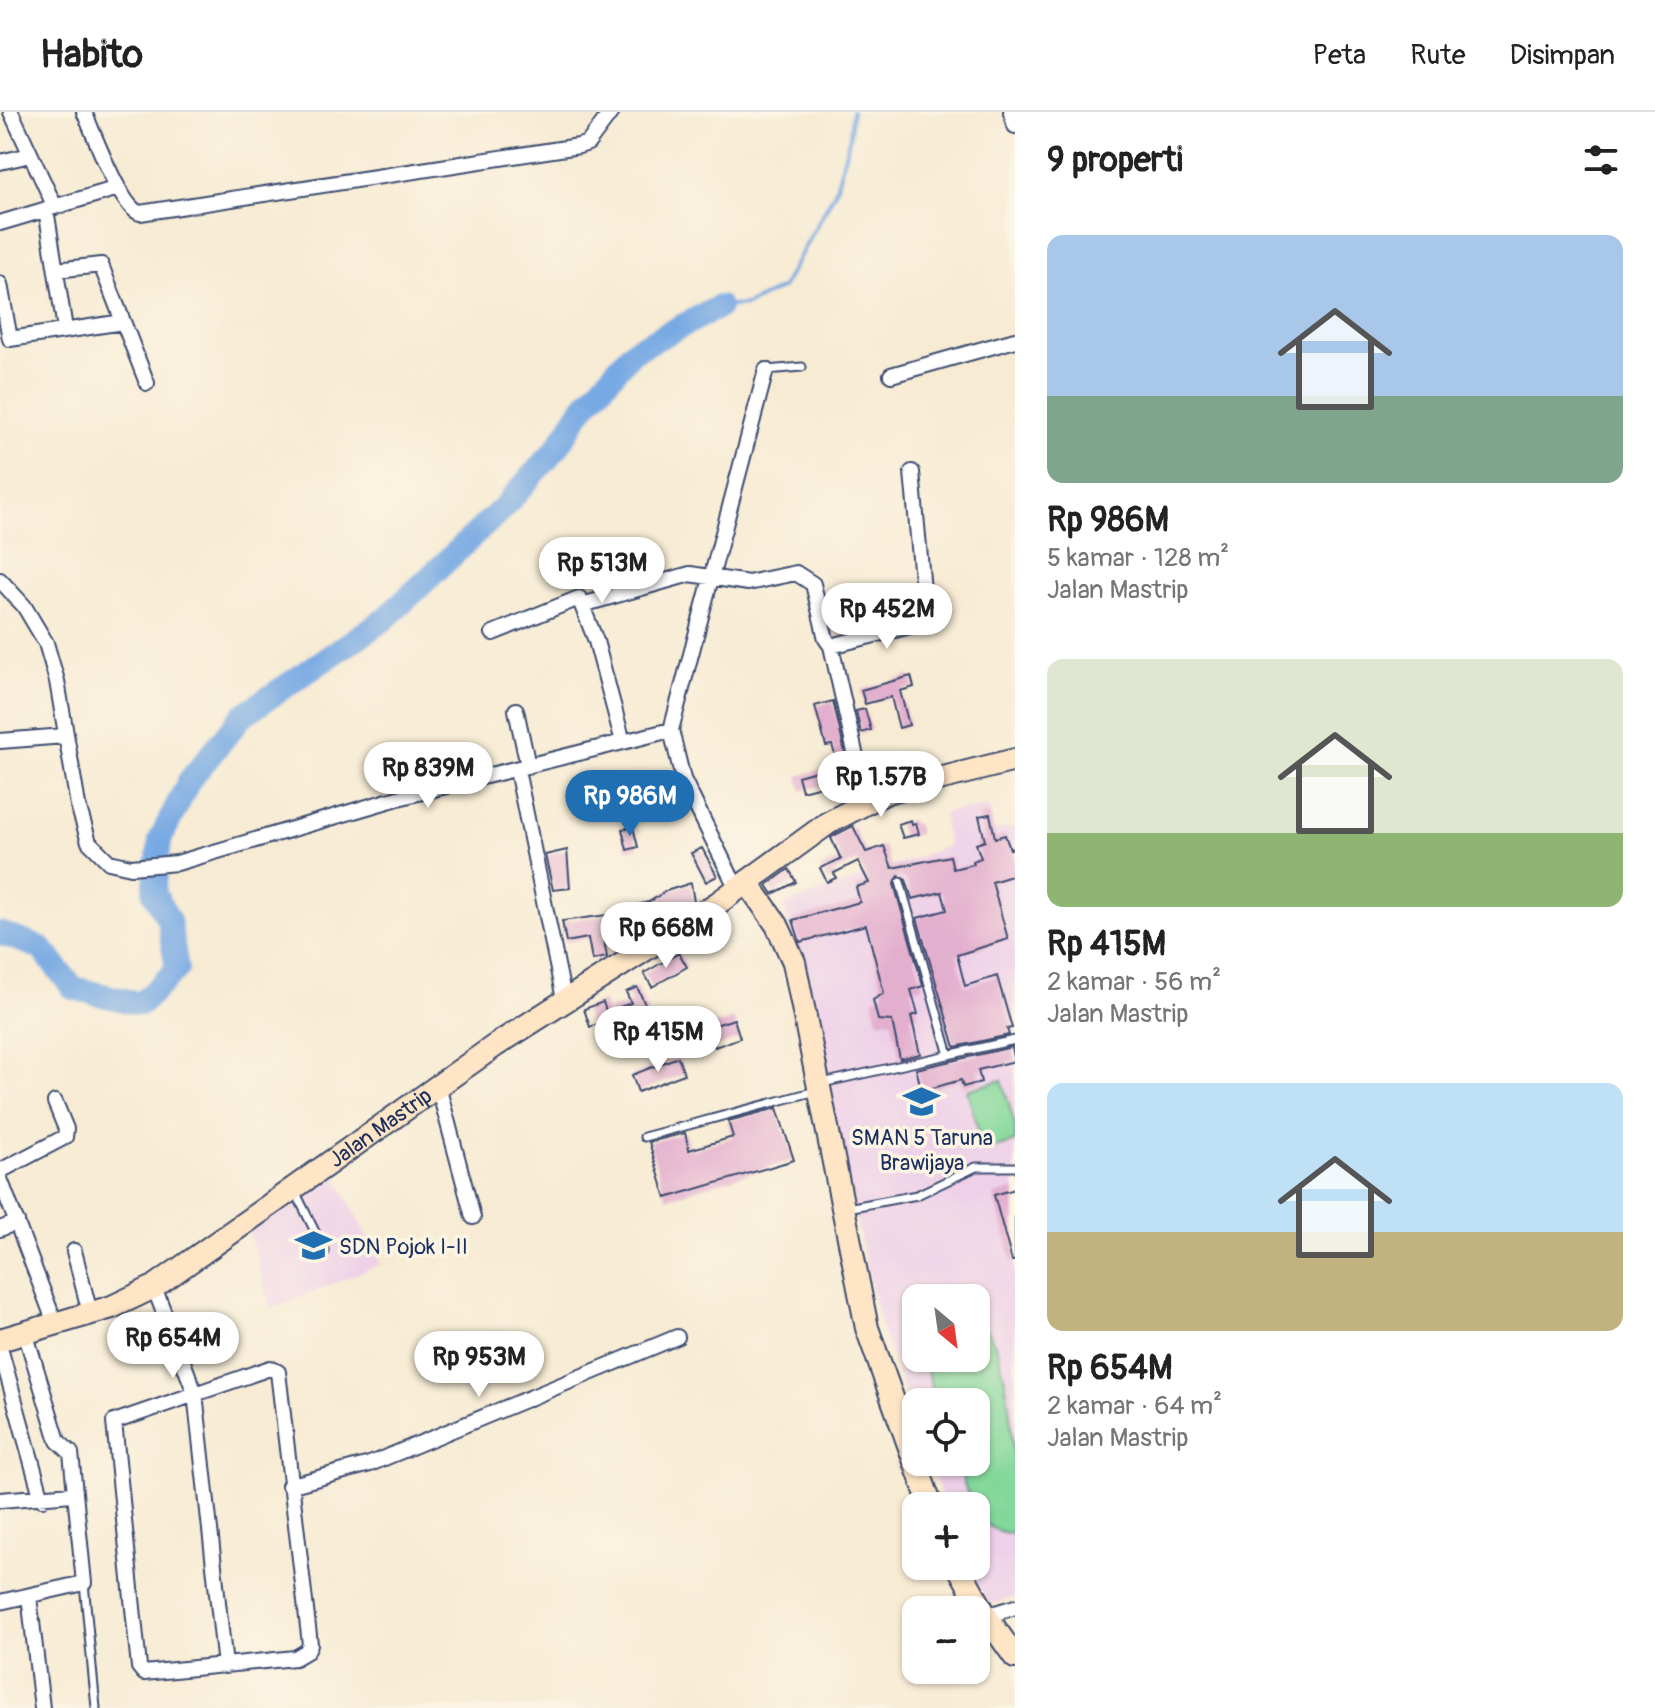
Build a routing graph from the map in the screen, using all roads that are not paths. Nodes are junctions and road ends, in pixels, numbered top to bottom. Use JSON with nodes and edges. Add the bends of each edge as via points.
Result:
{"nodes":[{"id":1,"x":9,"y":112,"type":"edge"},
{"id":2,"x":84,"y":112,"type":"edge"},
{"id":3,"x":611,"y":112,"type":"edge"},
{"id":4,"x":1011,"y":112,"type":"edge"},
{"id":5,"x":0,"y":113,"type":"edge"},
{"id":6,"x":1015,"y":126,"type":"edge"},
{"id":7,"x":30,"y":155,"type":"junction"},
{"id":8,"x":0,"y":162,"type":"edge"},
{"id":9,"x":118,"y":188,"type":"junction"},
{"id":10,"x":50,"y":208,"type":"junction"},
{"id":11,"x":0,"y":223,"type":"edge"},
{"id":12,"x":56,"y":270,"type":"junction"},
{"id":13,"x":0,"y":284,"type":"edge"},
{"id":14,"x":123,"y":322,"type":"junction"},
{"id":15,"x":65,"y":329,"type":"junction"},
{"id":16,"x":1015,"y":340,"type":"edge"},
{"id":17,"x":802,"y":367,"type":"dead end"},
{"id":18,"x":772,"y":369,"type":"joint"},
{"id":19,"x":891,"y":375,"type":"dead end"},
{"id":20,"x":147,"y":383,"type":"dead end"},
{"id":21,"x":912,"y":472,"type":"dead end"},
{"id":22,"x":609,"y":561,"type":"dead end"},
{"id":23,"x":715,"y":579,"type":"junction"},
{"id":24,"x":0,"y":580,"type":"edge"},
{"id":25,"x":620,"y":592,"type":"junction"},
{"id":26,"x":582,"y":605,"type":"junction"},
{"id":27,"x":493,"y":633,"type":"dead end"},
{"id":28,"x":831,"y":646,"type":"junction"},
{"id":29,"x":516,"y":710,"type":"dead end"},
{"id":30,"x":671,"y":730,"type":"junction"},
{"id":31,"x":65,"y":736,"type":"junction"},
{"id":32,"x":0,"y":741,"type":"edge"},
{"id":33,"x":623,"y":742,"type":"junction"},
{"id":34,"x":1015,"y":760,"type":"edge"},
{"id":35,"x":522,"y":768,"type":"junction"},
{"id":36,"x":866,"y":801,"type":"junction"},
{"id":37,"x":900,"y":882,"type":"dead end"},
{"id":38,"x":742,"y":886,"type":"junction"},
{"id":39,"x":564,"y":999,"type":"junction"},
{"id":40,"x":1015,"y":1040,"type":"edge"},
{"id":41,"x":949,"y":1055,"type":"junction"},
{"id":42,"x":438,"y":1086,"type":"junction"},
{"id":43,"x":820,"y":1087,"type":"junction"},
{"id":44,"x":55,"y":1102,"type":"dead end"},
{"id":45,"x":644,"y":1137,"type":"dead end"},
{"id":46,"x":1015,"y":1167,"type":"edge"},
{"id":47,"x":0,"y":1171,"type":"edge"},
{"id":48,"x":0,"y":1179,"type":"edge"},
{"id":49,"x":294,"y":1190,"type":"junction"},
{"id":50,"x":841,"y":1209,"type":"junction"},
{"id":51,"x":473,"y":1217,"type":"dead end"},
{"id":52,"x":17,"y":1222,"type":"junction"},
{"id":53,"x":0,"y":1229,"type":"edge"},
{"id":54,"x":74,"y":1251,"type":"dead end"},
{"id":55,"x":325,"y":1252,"type":"dead end"},
{"id":56,"x":154,"y":1287,"type":"junction"},
{"id":57,"x":90,"y":1313,"type":"junction"},
{"id":58,"x":55,"y":1323,"type":"junction"},
{"id":59,"x":25,"y":1332,"type":"junction"},
{"id":60,"x":677,"y":1337,"type":"dead end"},
{"id":61,"x":0,"y":1340,"type":"edge"},
{"id":62,"x":0,"y":1348,"type":"edge"},
{"id":63,"x":195,"y":1393,"type":"junction"},
{"id":64,"x":289,"y":1486,"type":"junction"},
{"id":65,"x":926,"y":1492,"type":"edge"},
{"id":66,"x":72,"y":1494,"type":"junction"},
{"id":67,"x":42,"y":1499,"type":"junction"},
{"id":68,"x":0,"y":1500,"type":"edge"},
{"id":69,"x":84,"y":1583,"type":"junction"},
{"id":70,"x":29,"y":1596,"type":"junction"},
{"id":71,"x":0,"y":1602,"type":"edge"},
{"id":72,"x":1015,"y":1607,"type":"edge"},
{"id":73,"x":990,"y":1615,"type":"edge"},
{"id":74,"x":990,"y":1622,"type":"edge"},
{"id":75,"x":1015,"y":1657,"type":"edge"},
{"id":76,"x":225,"y":1666,"type":"junction"},
{"id":77,"x":42,"y":1708,"type":"edge"},
{"id":78,"x":96,"y":1708,"type":"edge"}],
"edges":[{"from":1,"to":5,"type":"street"},
{"from":1,"to":7,"type":"street"},
{"from":2,"to":9,"type":"street"},
{"from":3,"to":9,"type":"street","via":[[588,143],[579,146],[140,213],[131,209]]},
{"from":4,"to":6,"type":"street"},
{"from":7,"to":8,"type":"street"},
{"from":7,"to":10,"type":"street"},
{"from":9,"to":10,"type":"street"},
{"from":10,"to":11,"type":"street"},
{"from":10,"to":12,"type":"street"},
{"from":12,"to":14,"type":"street","via":[[99,263]]},
{"from":12,"to":15,"type":"street"},
{"from":13,"to":15,"type":"street","via":[[10,339]]},
{"from":14,"to":15,"type":"street"},
{"from":14,"to":20,"type":"street"},
{"from":16,"to":19,"type":"street"},
{"from":17,"to":18,"type":"lane"},
{"from":18,"to":23,"type":"street"},
{"from":21,"to":28,"type":"street","via":[[928,620]]},
{"from":22,"to":25,"type":"street"},
{"from":23,"to":25,"type":"street","via":[[682,575]]},
{"from":23,"to":28,"type":"street","via":[[748,583],[796,573],[807,576]]},
{"from":23,"to":30,"type":"street"},
{"from":24,"to":31,"type":"street","via":[[24,606],[46,643]]},
{"from":25,"to":26,"type":"street"},
{"from":26,"to":27,"type":"street","via":[[574,597]]},
{"from":26,"to":33,"type":"street"},
{"from":28,"to":36,"type":"street"},
{"from":29,"to":35,"type":"street"},
{"from":30,"to":33,"type":"street"},
{"from":30,"to":38,"type":"street","via":[[683,779]]},
{"from":31,"to":32,"type":"street"},
{"from":31,"to":35,"type":"street","via":[[89,842],[109,862],[131,867],[177,863]]},
{"from":33,"to":35,"type":"street"},
{"from":34,"to":36,"type":"street","name":"Jalan Mastrip"},
{"from":35,"to":39,"type":"street"},
{"from":36,"to":38,"type":"street","name":"Jalan Mastrip"},
{"from":37,"to":41,"type":"lane"},
{"from":38,"to":39,"type":"street","name":"Jalan Mastrip"},
{"from":38,"to":43,"type":"street","via":[[777,925],[794,962]]},
{"from":39,"to":42,"type":"street","name":"Jalan Mastrip"},
{"from":40,"to":41,"type":"lane"},
{"from":41,"to":43,"type":"lane"},
{"from":42,"to":49,"type":"street","name":"Jalan Mastrip"},
{"from":42,"to":51,"type":"street"},
{"from":43,"to":45,"type":"lane"},
{"from":43,"to":50,"type":"street"},
{"from":44,"to":47,"type":"street","via":[[65,1137]]},
{"from":46,"to":50,"type":"lane","via":[[976,1167],[917,1195]]},
{"from":48,"to":52,"type":"street"},
{"from":49,"to":55,"type":"lane"},
{"from":49,"to":56,"type":"street","name":"Jalan Mastrip"},
{"from":50,"to":65,"type":"street","via":[[867,1328]]},
{"from":52,"to":53,"type":"street"},
{"from":52,"to":58,"type":"street"},
{"from":54,"to":57,"type":"street"},
{"from":56,"to":57,"type":"street","name":"Jalan Mastrip"},
{"from":56,"to":63,"type":"street"},
{"from":57,"to":58,"type":"street","name":"Jalan Mastrip"},
{"from":58,"to":59,"type":"street","name":"Jalan Mastrip"},
{"from":59,"to":61,"type":"street","name":"Jalan Mastrip"},
{"from":59,"to":66,"type":"street","via":[[58,1441],[71,1453]]},
{"from":60,"to":64,"type":"street","via":[[370,1464]]},
{"from":62,"to":67,"type":"street"},
{"from":63,"to":64,"type":"street","via":[[277,1370]]},
{"from":63,"to":76,"type":"street"},
{"from":63,"to":76,"type":"street","via":[[113,1425],[139,1667],[147,1674]]},
{"from":64,"to":76,"type":"street","via":[[310,1644],[295,1658]]},
{"from":66,"to":67,"type":"street"},
{"from":66,"to":69,"type":"street"},
{"from":67,"to":68,"type":"street"},
{"from":69,"to":70,"type":"street"},
{"from":69,"to":78,"type":"lane"},
{"from":70,"to":71,"type":"street"},
{"from":70,"to":77,"type":"street"},
{"from":72,"to":73,"type":"street"},
{"from":74,"to":75,"type":"street"}]}
